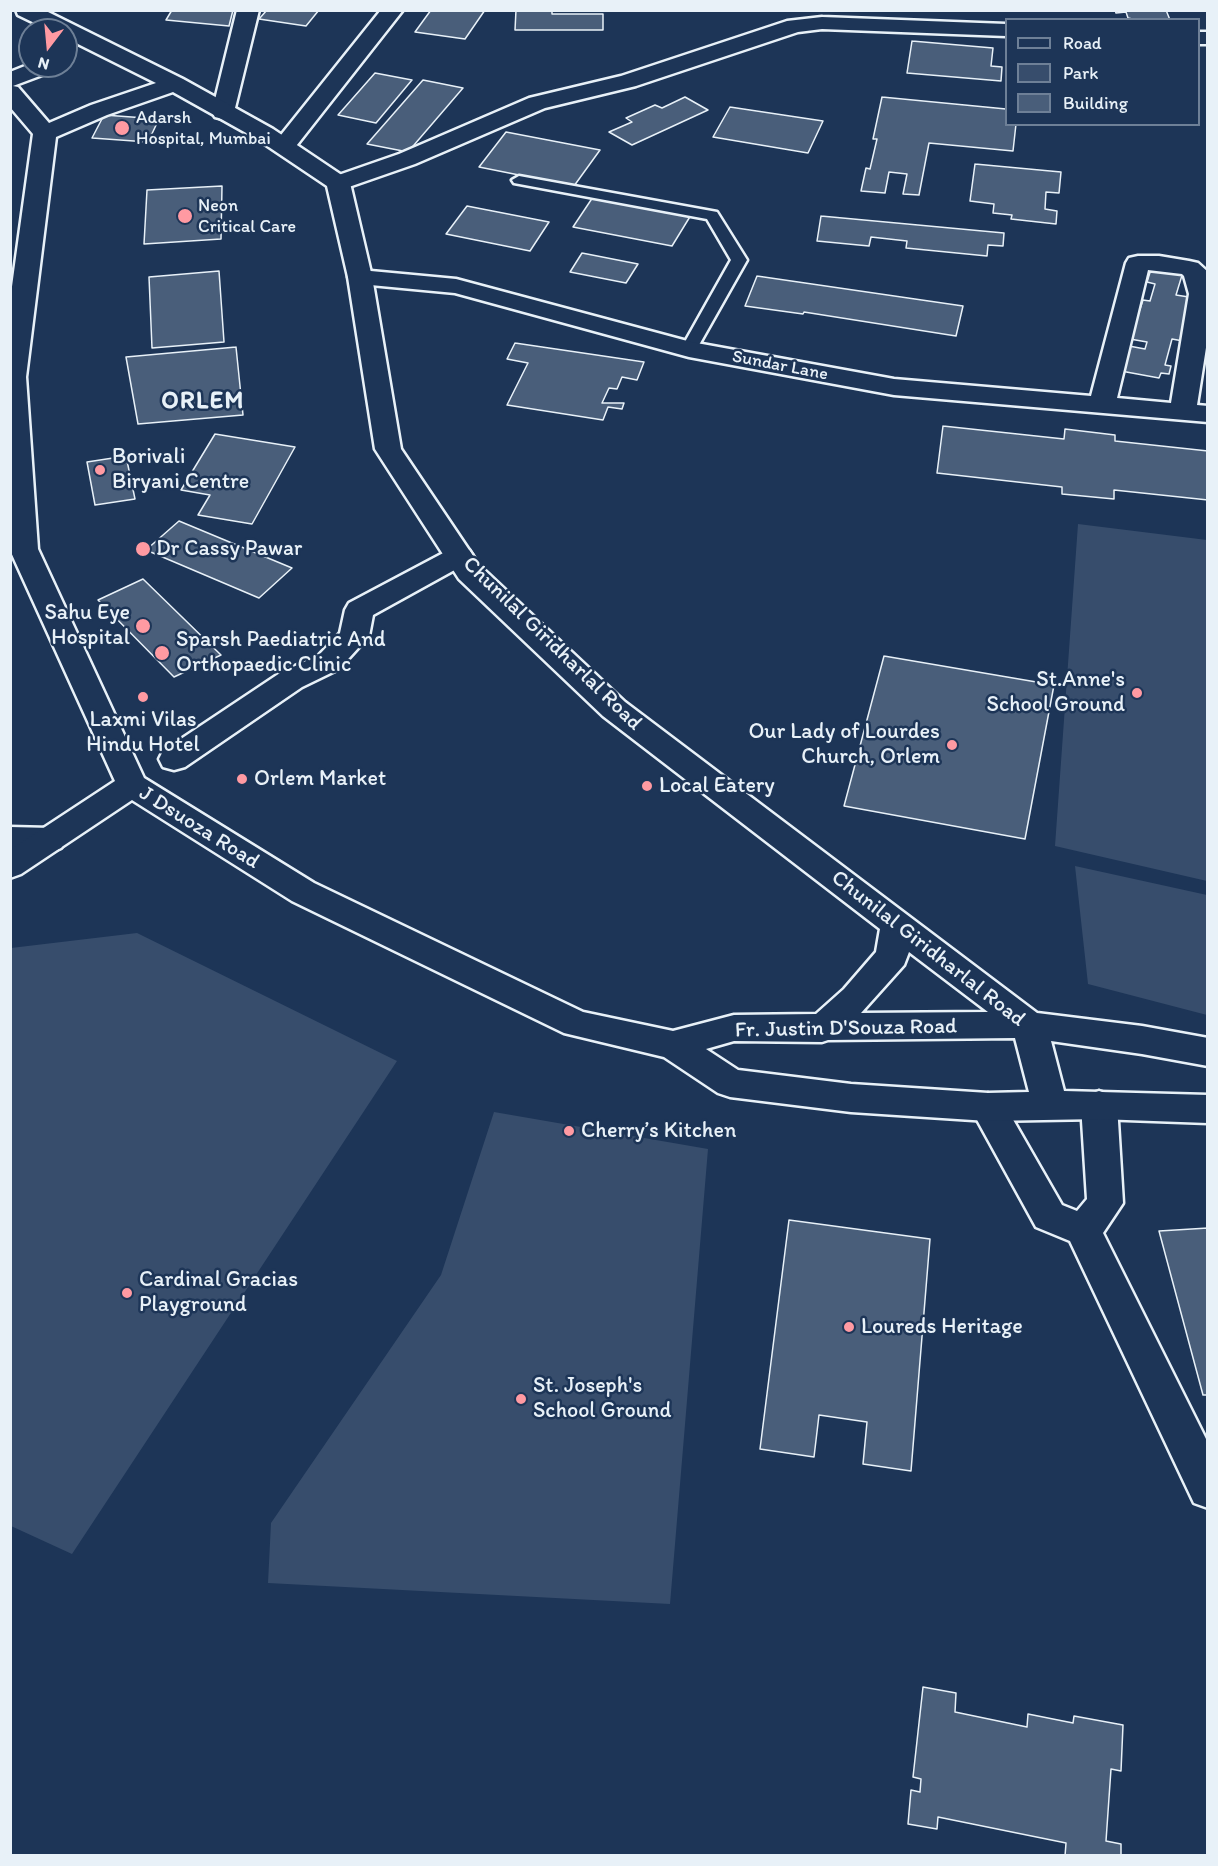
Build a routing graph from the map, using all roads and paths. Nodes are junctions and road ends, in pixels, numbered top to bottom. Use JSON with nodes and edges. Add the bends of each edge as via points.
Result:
{"nodes":[{"id":1,"x":26,"y":10,"type":"edge"},
{"id":2,"x":248,"y":10,"type":"edge"},
{"id":3,"x":393,"y":10,"type":"edge"},
{"id":4,"x":821,"y":16,"type":"edge"},
{"id":5,"x":42,"y":18,"type":"edge"},
{"id":6,"x":793,"y":18,"type":"edge"},
{"id":7,"x":1005,"y":30,"type":"edge"},
{"id":8,"x":78,"y":36,"type":"edge"},
{"id":9,"x":96,"y":45,"type":"junction"},
{"id":10,"x":78,"y":52,"type":"edge"},
{"id":11,"x":175,"y":84,"type":"junction"},
{"id":12,"x":10,"y":92,"type":"edge"},
{"id":13,"x":223,"y":112,"type":"junction"},
{"id":14,"x":45,"y":134,"type":"junction"},
{"id":15,"x":285,"y":145,"type":"junction"},
{"id":16,"x":519,"y":180,"type":"dead end"},
{"id":17,"x":338,"y":183,"type":"junction"},
{"id":18,"x":360,"y":277,"type":"junction"},
{"id":19,"x":689,"y":349,"type":"junction"},
{"id":20,"x":12,"y":377,"type":"edge"},
{"id":21,"x":1102,"y":405,"type":"junction"},
{"id":22,"x":1195,"y":413,"type":"edge"},
{"id":23,"x":459,"y":556,"type":"junction"},
{"id":24,"x":174,"y":759,"type":"dead end"},
{"id":25,"x":132,"y":786,"type":"junction"},
{"id":26,"x":10,"y":840,"type":"edge"},
{"id":27,"x":50,"y":840,"type":"junction"},
{"id":28,"x":10,"y":866,"type":"edge"},
{"id":29,"x":898,"y":923,"type":"junction"},
{"id":30,"x":1029,"y":1025,"type":"junction"},
{"id":31,"x":822,"y":1029,"type":"junction"},
{"id":32,"x":672,"y":1045,"type":"junction"},
{"id":33,"x":1208,"y":1052,"type":"edge"},
{"id":34,"x":1099,"y":1105,"type":"junction"},
{"id":35,"x":988,"y":1107,"type":"junction"},
{"id":36,"x":1051,"y":1107,"type":"junction"},
{"id":37,"x":1208,"y":1109,"type":"edge"},
{"id":38,"x":1083,"y":1230,"type":"junction"},
{"id":39,"x":1208,"y":1490,"type":"edge"}],
"edges":[{"from":1,"to":5,"type":"main road"},
{"from":2,"to":13,"type":"main road"},
{"from":3,"to":15,"type":"main road"},
{"from":4,"to":6,"type":"main road"},
{"from":4,"to":7,"type":"main road"},
{"from":6,"to":17,"type":"main road","via":[[628,81],[537,103],[407,159]]},
{"from":8,"to":9,"type":"main road"},
{"from":9,"to":10,"type":"main road"},
{"from":9,"to":11,"type":"main road"},
{"from":11,"to":13,"type":"main road"},
{"from":11,"to":14,"type":"main road","via":[[99,110]]},
{"from":12,"to":14,"type":"main road"},
{"from":13,"to":15,"type":"main road"},
{"from":14,"to":20,"type":"main road","name":"J Dsuoza Road"},
{"from":15,"to":17,"type":"main road"},
{"from":16,"to":19,"type":"lane","via":[[712,215],[740,260]]},
{"from":17,"to":18,"type":"main road","name":"Chunilal Giridharlal Road"},
{"from":18,"to":19,"type":"main road","name":"Sundar Lane","via":[[456,286]]},
{"from":18,"to":23,"type":"main road","name":"Chunilal Giridharlal Road","via":[[388,449]]},
{"from":19,"to":21,"type":"main road","name":"Sundar Lane","via":[[894,387]]},
{"from":20,"to":25,"type":"main road","name":"J Dsuoza Road","via":[[24,549]]},
{"from":21,"to":22,"type":"main road","name":"Sundar Lane"},
{"from":21,"to":22,"type":"main road","via":[[1138,263],[1159,263],[1189,268],[1196,273],[1201,294]]},
{"from":23,"to":24,"type":"main road","via":[[359,610],[354,636],[329,662],[291,680]]},
{"from":23,"to":29,"type":"main road","name":"Chunilal Giridharlal Road","via":[[470,572],[614,709]]},
{"from":25,"to":27,"type":"main road"},
{"from":25,"to":32,"type":"main road","name":"J Dsuoza Road","via":[[303,892],[576,1024]]},
{"from":26,"to":27,"type":"main road"},
{"from":27,"to":28,"type":"main road"},
{"from":29,"to":30,"type":"main road","name":"Chunilal Giridharlal Road"},
{"from":29,"to":31,"type":"main road","via":[[892,956],[856,998]]},
{"from":30,"to":31,"type":"main road","name":"Fr. Justin D'Souza Road"},
{"from":30,"to":33,"type":"main road","name":"Fr. Justin D'Souza Road"},
{"from":30,"to":36,"type":"main road","name":"Chunilal Giridharlal Road"},
{"from":31,"to":32,"type":"main road","name":"Fr. Justin D'Souza Road","via":[[734,1028]]},
{"from":32,"to":35,"type":"main road","via":[[730,1083],[851,1098]]},
{"from":34,"to":36,"type":"main road"},
{"from":34,"to":37,"type":"main road"},
{"from":34,"to":38,"type":"main road","via":[[1105,1203]]},
{"from":35,"to":36,"type":"main road"},
{"from":35,"to":38,"type":"main road","via":[[1049,1216]]},
{"from":38,"to":39,"type":"main road"}]}
